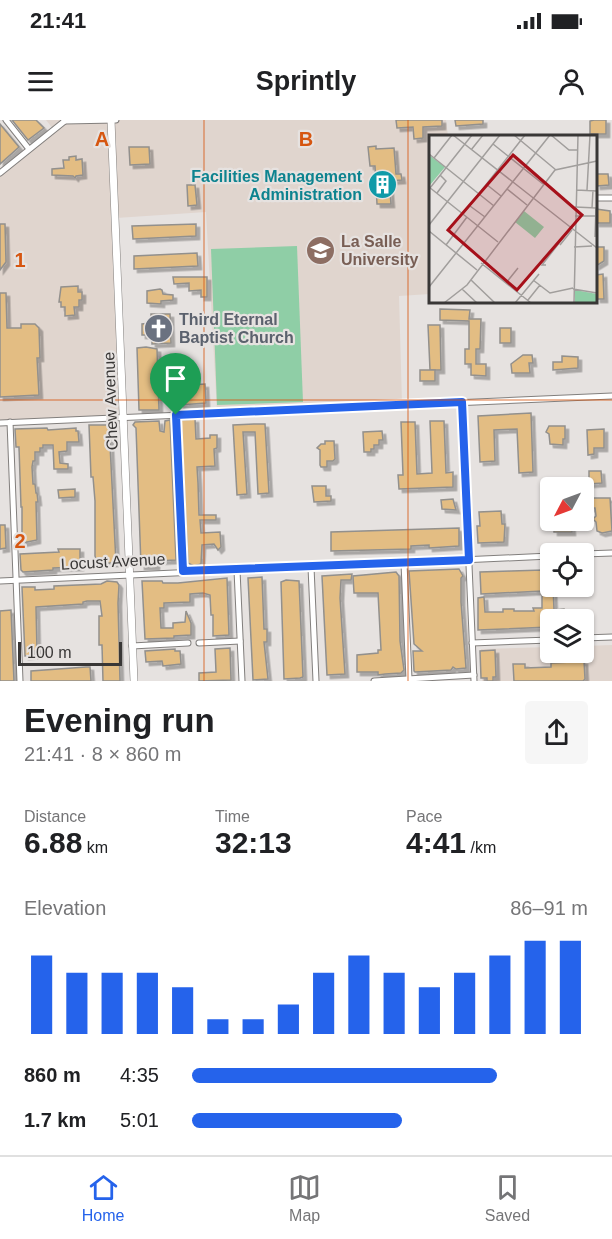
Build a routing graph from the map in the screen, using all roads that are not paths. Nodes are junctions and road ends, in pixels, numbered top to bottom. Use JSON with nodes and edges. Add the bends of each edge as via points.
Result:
{"nodes":[{"id":1,"x":6,"y":120,"type":"edge"},
{"id":2,"x":111,"y":120,"type":"edge"},
{"id":3,"x":117,"y":120,"type":"edge"},
{"id":4,"x":65,"y":121,"type":"edge"},
{"id":5,"x":29,"y":149,"type":"junction"},
{"id":6,"x":0,"y":173,"type":"edge"},
{"id":7,"x":612,"y":396,"type":"edge"},
{"id":8,"x":462,"y":402,"type":"junction"},
{"id":9,"x":176,"y":415,"type":"junction"},
{"id":10,"x":124,"y":416,"type":"junction"},
{"id":11,"x":0,"y":423,"type":"edge"},
{"id":12,"x":10,"y":423,"type":"junction"},
{"id":13,"x":612,"y":553,"type":"edge"},
{"id":14,"x":594,"y":554,"type":"edge"},
{"id":15,"x":540,"y":556,"type":"edge"},
{"id":16,"x":469,"y":560,"type":"junction"},
{"id":17,"x":404,"y":563,"type":"junction"},
{"id":18,"x":311,"y":567,"type":"junction"},
{"id":19,"x":237,"y":570,"type":"junction"},
{"id":20,"x":183,"y":571,"type":"junction"},
{"id":21,"x":130,"y":574,"type":"junction"},
{"id":22,"x":16,"y":580,"type":"junction"},
{"id":23,"x":0,"y":581,"type":"edge"},
{"id":24,"x":612,"y":637,"type":"edge"},
{"id":25,"x":594,"y":638,"type":"edge"},
{"id":26,"x":540,"y":640,"type":"edge"},
{"id":27,"x":240,"y":641,"type":"junction"},
{"id":28,"x":188,"y":643,"type":"dead end"},
{"id":29,"x":199,"y":643,"type":"dead end"},
{"id":30,"x":472,"y":643,"type":"junction"},
{"id":31,"x":132,"y":646,"type":"junction"},
{"id":32,"x":474,"y":678,"type":"edge"},
{"id":33,"x":409,"y":679,"type":"junction"},
{"id":34,"x":20,"y":681,"type":"edge"},
{"id":35,"x":134,"y":681,"type":"edge"},
{"id":36,"x":242,"y":681,"type":"edge"},
{"id":37,"x":316,"y":681,"type":"edge"},
{"id":38,"x":374,"y":681,"type":"edge"}],
"edges":[{"from":1,"to":5,"type":"street"},
{"from":2,"to":3,"type":"street"},
{"from":2,"to":4,"type":"street"},
{"from":2,"to":10,"type":"street","name":"Chew Avenue"},
{"from":4,"to":5,"type":"street"},
{"from":5,"to":6,"type":"street"},
{"from":7,"to":8,"type":"street"},
{"from":8,"to":9,"type":"street"},
{"from":8,"to":16,"type":"street"},
{"from":9,"to":10,"type":"street"},
{"from":9,"to":20,"type":"street"},
{"from":10,"to":12,"type":"street"},
{"from":10,"to":21,"type":"street","name":"Chew Avenue"},
{"from":11,"to":12,"type":"street"},
{"from":12,"to":22,"type":"street"},
{"from":13,"to":14,"type":"street"},
{"from":15,"to":16,"type":"street","name":"Locust Avenue"},
{"from":16,"to":17,"type":"street","name":"Locust Avenue"},
{"from":16,"to":30,"type":"street"},
{"from":17,"to":18,"type":"street","name":"Locust Avenue"},
{"from":17,"to":33,"type":"street"},
{"from":18,"to":19,"type":"street","name":"Locust Avenue"},
{"from":18,"to":37,"type":"street"},
{"from":19,"to":20,"type":"street","name":"Locust Avenue"},
{"from":19,"to":27,"type":"street"},
{"from":20,"to":21,"type":"street","name":"Locust Avenue"},
{"from":21,"to":22,"type":"street","name":"Locust Avenue"},
{"from":21,"to":31,"type":"street","name":"Chew Avenue"},
{"from":22,"to":23,"type":"street","name":"Locust Avenue"},
{"from":22,"to":34,"type":"street"},
{"from":24,"to":25,"type":"street"},
{"from":26,"to":30,"type":"street"},
{"from":27,"to":29,"type":"street"},
{"from":27,"to":36,"type":"street"},
{"from":28,"to":31,"type":"street"},
{"from":30,"to":32,"type":"street"},
{"from":31,"to":35,"type":"street","name":"Chew Avenue"},
{"from":32,"to":33,"type":"street"},
{"from":33,"to":38,"type":"street"}]}
